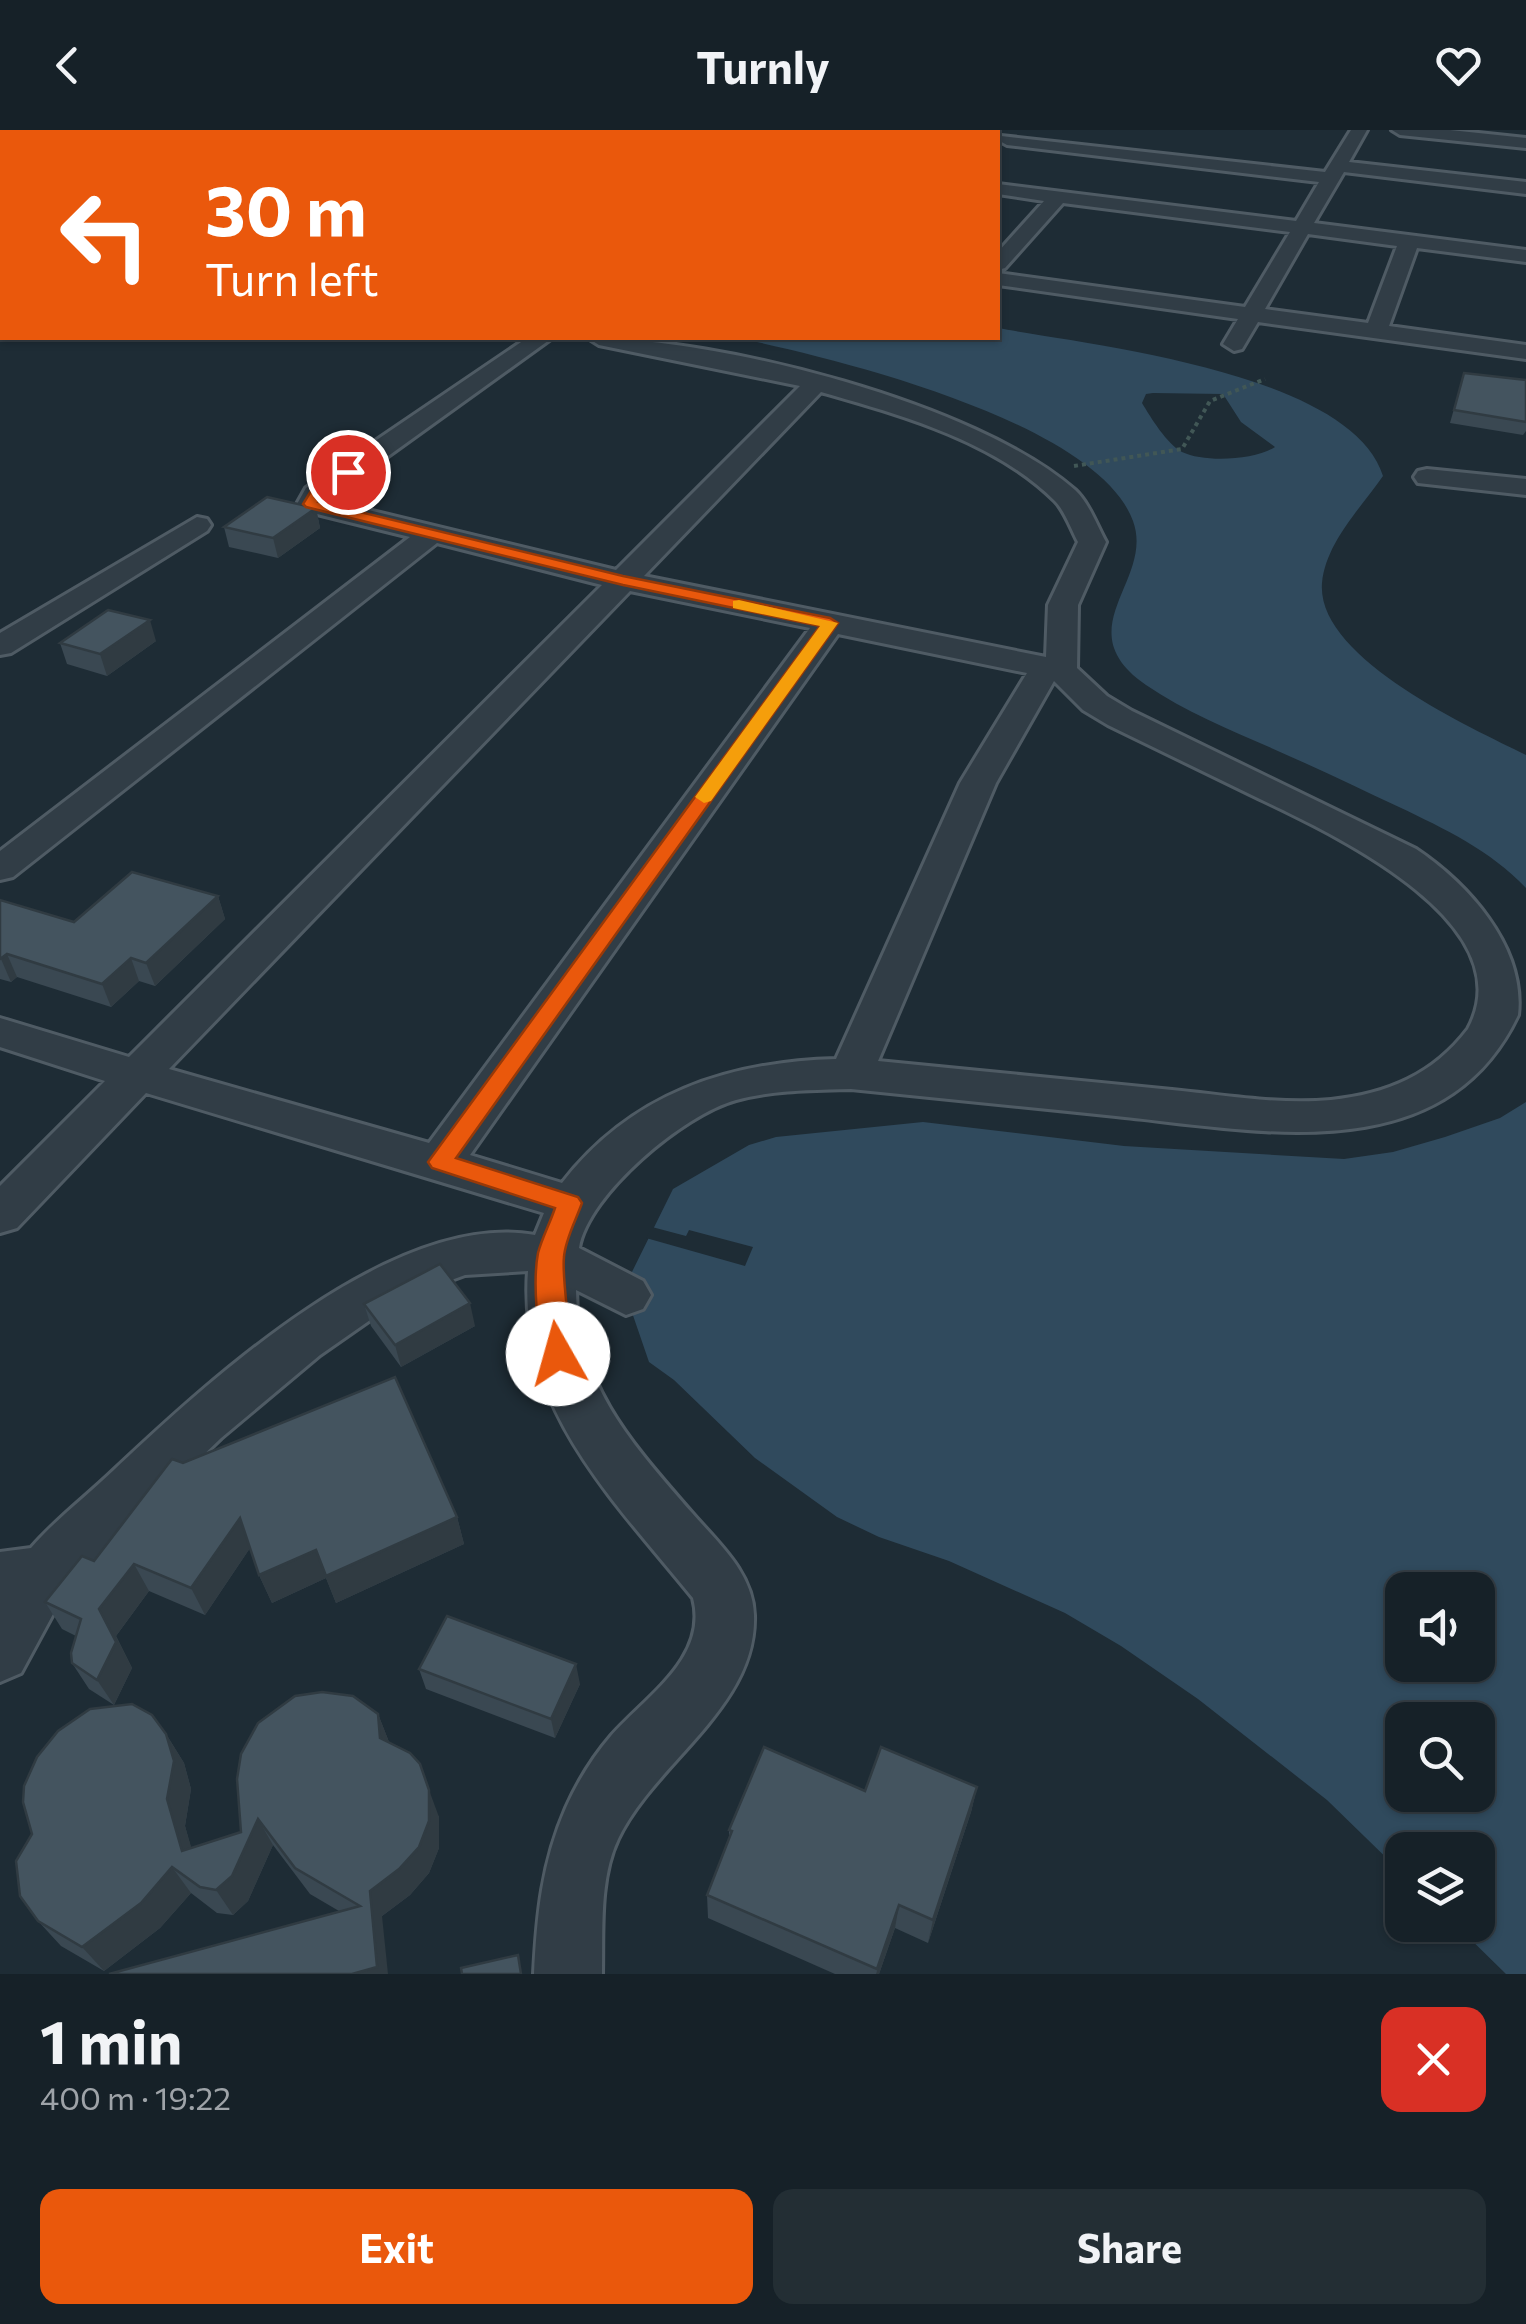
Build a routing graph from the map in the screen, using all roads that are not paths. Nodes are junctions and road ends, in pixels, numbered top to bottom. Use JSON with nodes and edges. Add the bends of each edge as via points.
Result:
{"nodes":[{"id":1,"x":1359,"y":130,"type":"edge"},
{"id":2,"x":1400,"y":130,"type":"edge"},
{"id":3,"x":1491,"y":134,"type":"edge"},
{"id":4,"x":1007,"y":139,"type":"edge"},
{"id":5,"x":1526,"y":143,"type":"edge"},
{"id":6,"x":1335,"y":172,"type":"junction"},
{"id":7,"x":1000,"y":190,"type":"edge"},
{"id":8,"x":1510,"y":192,"type":"edge"},
{"id":9,"x":1058,"y":197,"type":"junction"},
{"id":10,"x":1302,"y":228,"type":"junction"},
{"id":11,"x":1409,"y":242,"type":"junction"},
{"id":12,"x":1526,"y":256,"type":"edge"},
{"id":13,"x":1000,"y":262,"type":"edge"},
{"id":14,"x":1000,"y":279,"type":"edge"},
{"id":15,"x":1252,"y":313,"type":"junction"},
{"id":16,"x":1376,"y":330,"type":"junction"},
{"id":17,"x":538,"y":340,"type":"edge"},
{"id":18,"x":608,"y":340,"type":"edge"},
{"id":19,"x":1234,"y":344,"type":"dead end"},
{"id":20,"x":1526,"y":352,"type":"edge"},
{"id":21,"x":816,"y":384,"type":"junction"},
{"id":22,"x":1427,"y":477,"type":"dead end"},
{"id":23,"x":1526,"y":488,"type":"edge"},
{"id":24,"x":197,"y":525,"type":"dead end"},
{"id":25,"x":431,"y":534,"type":"junction"},
{"id":26,"x":623,"y":581,"type":"junction"},
{"id":27,"x":830,"y":623,"type":"junction"},
{"id":28,"x":0,"y":646,"type":"edge"},
{"id":29,"x":1054,"y":669,"type":"junction"},
{"id":30,"x":0,"y":869,"type":"edge"},
{"id":31,"x":0,"y":1032,"type":"edge"},
{"id":32,"x":851,"y":1074,"type":"junction"},
{"id":33,"x":135,"y":1076,"type":"junction"},
{"id":34,"x":440,"y":1162,"type":"junction"},
{"id":35,"x":0,"y":1215,"type":"edge"},
{"id":36,"x":560,"y":1229,"type":"junction"},
{"id":37,"x":626,"y":1295,"type":"dead end"},
{"id":38,"x":24,"y":1575,"type":"edge"},
{"id":39,"x":0,"y":1653,"type":"edge"},
{"id":40,"x":568,"y":1974,"type":"edge"}],
"edges":[{"from":1,"to":6,"type":"street"},
{"from":2,"to":3,"type":"street"},
{"from":3,"to":5,"type":"street"},
{"from":4,"to":6,"type":"street"},
{"from":6,"to":8,"type":"street"},
{"from":6,"to":10,"type":"street"},
{"from":7,"to":9,"type":"street"},
{"from":9,"to":10,"type":"street"},
{"from":9,"to":13,"type":"street"},
{"from":10,"to":11,"type":"street"},
{"from":10,"to":15,"type":"street"},
{"from":11,"to":12,"type":"street","via":[[1485,243]]},
{"from":11,"to":16,"type":"street"},
{"from":14,"to":15,"type":"street"},
{"from":15,"to":16,"type":"street"},
{"from":15,"to":19,"type":"street"},
{"from":16,"to":20,"type":"street"},
{"from":17,"to":25,"type":"street","via":[[310,500],[318,508]]},
{"from":18,"to":21,"type":"street"},
{"from":21,"to":26,"type":"street"},
{"from":21,"to":29,"type":"street","via":[[940,423],[1031,467],[1084,514],[1092,542],[1062,605]]},
{"from":22,"to":23,"type":"street"},
{"from":24,"to":28,"type":"street"},
{"from":25,"to":26,"type":"street"},
{"from":25,"to":30,"type":"street"},
{"from":26,"to":27,"type":"street"},
{"from":26,"to":33,"type":"street"},
{"from":27,"to":29,"type":"street"},
{"from":27,"to":34,"type":"street"},
{"from":29,"to":32,"type":"street","via":[[978,782]]},
{"from":29,"to":32,"type":"street","via":[[1120,718],[1420,866],[1483,929],[1503,963],[1506,993],[1496,1019],[1445,1083],[1353,1116],[1300,1118]]},
{"from":31,"to":33,"type":"street"},
{"from":32,"to":36,"type":"street","via":[[707,1094],[627,1148]]},
{"from":33,"to":34,"type":"street"},
{"from":33,"to":35,"type":"street"},
{"from":34,"to":36,"type":"street"},
{"from":36,"to":37,"type":"street"},
{"from":36,"to":38,"type":"street","via":[[511,1250],[455,1257],[318,1328]]},
{"from":36,"to":40,"type":"street","via":[[551,1314],[576,1398],[728,1606],[712,1669],[632,1760],[588,1832],[576,1864]]},
{"from":38,"to":39,"type":"street"}]}
